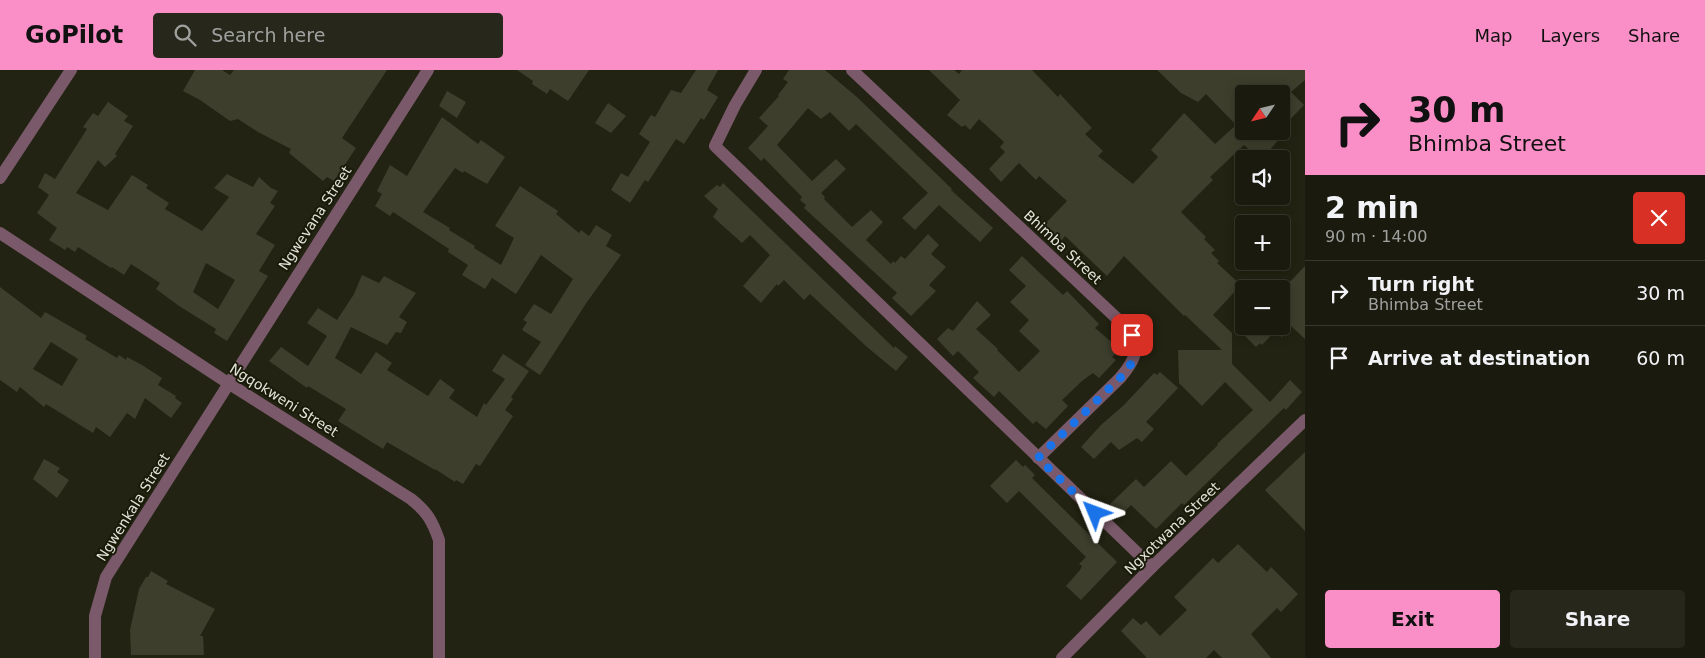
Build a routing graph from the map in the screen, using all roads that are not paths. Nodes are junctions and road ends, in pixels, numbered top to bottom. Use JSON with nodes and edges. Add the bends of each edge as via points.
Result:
{"nodes":[{"id":1,"x":71,"y":70,"type":"edge"},
{"id":2,"x":428,"y":70,"type":"edge"},
{"id":3,"x":756,"y":70,"type":"edge"},
{"id":4,"x":852,"y":70,"type":"edge"},
{"id":5,"x":0,"y":178,"type":"edge"},
{"id":6,"x":0,"y":233,"type":"edge"},
{"id":7,"x":228,"y":383,"type":"junction"},
{"id":8,"x":1305,"y":420,"type":"edge"},
{"id":9,"x":1038,"y":458,"type":"junction"},
{"id":10,"x":1152,"y":567,"type":"junction"},
{"id":11,"x":95,"y":658,"type":"edge"},
{"id":12,"x":439,"y":658,"type":"edge"},
{"id":13,"x":1062,"y":658,"type":"edge"}],
"edges":[{"from":1,"to":5,"type":"street"},
{"from":2,"to":7,"type":"street","name":"Ngwevana Street"},
{"from":3,"to":9,"type":"street","via":[[715,146]]},
{"from":4,"to":9,"type":"street","name":"Bhimba Street","via":[[1132,335],[1135,351],[1131,365]]},
{"from":6,"to":7,"type":"street","name":"Ngqokweni Street"},
{"from":7,"to":11,"type":"street","name":"Ngwenkala Street","via":[[106,577],[95,616]]},
{"from":7,"to":12,"type":"street","name":"Ngqokweni Street","via":[[426,511],[438,540]]},
{"from":8,"to":10,"type":"street","name":"Ngxotwana Street"},
{"from":9,"to":10,"type":"street"},
{"from":10,"to":13,"type":"street","name":"Ngxotwana Street"}]}
